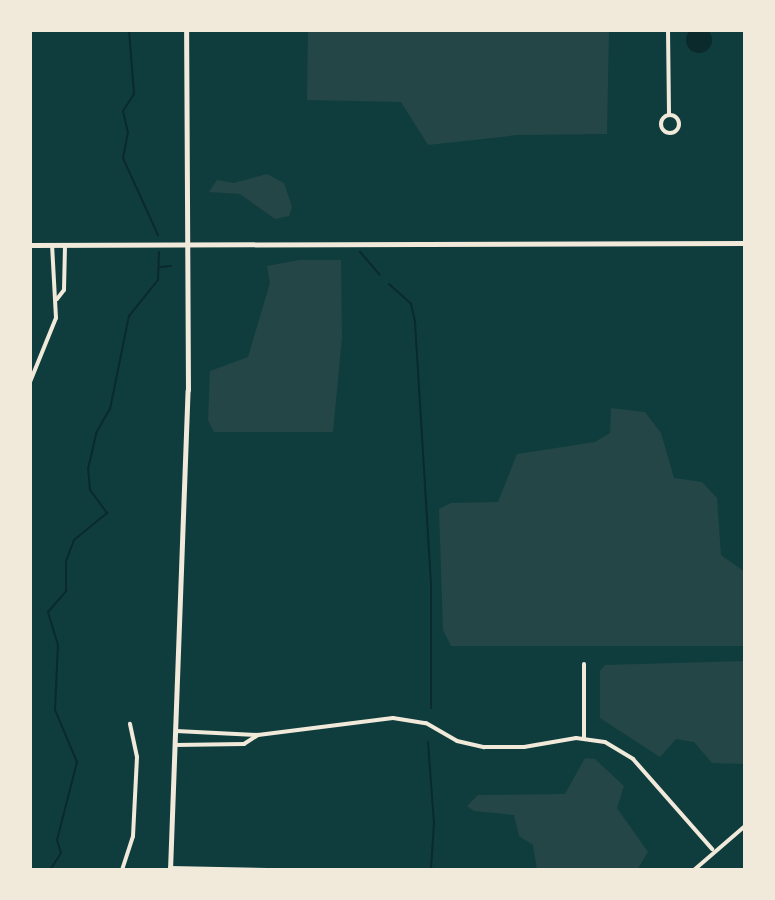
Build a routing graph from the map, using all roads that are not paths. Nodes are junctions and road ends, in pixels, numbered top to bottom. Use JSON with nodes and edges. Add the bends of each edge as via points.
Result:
{"nodes":[{"id":1,"x":186,"y":30,"type":"edge"},
{"id":2,"x":668,"y":30,"type":"edge"},
{"id":3,"x":669,"y":114,"type":"junction"},
{"id":4,"x":745,"y":243,"type":"edge"},
{"id":5,"x":189,"y":244,"type":"junction"},
{"id":6,"x":30,"y":245,"type":"edge"},
{"id":7,"x":52,"y":245,"type":"junction"},
{"id":8,"x":65,"y":245,"type":"junction"},
{"id":9,"x":57,"y":299,"type":"junction"},
{"id":10,"x":30,"y":382,"type":"edge"},
{"id":11,"x":584,"y":664,"type":"dead end"},
{"id":12,"x":130,"y":724,"type":"dead end"},
{"id":13,"x":176,"y":732,"type":"junction"},
{"id":14,"x":258,"y":735,"type":"junction"},
{"id":15,"x":584,"y":738,"type":"junction"},
{"id":16,"x":175,"y":745,"type":"junction"},
{"id":17,"x":745,"y":826,"type":"edge"},
{"id":18,"x":712,"y":849,"type":"junction"},
{"id":19,"x":170,"y":869,"type":"edge"},
{"id":20,"x":122,"y":870,"type":"edge"},
{"id":21,"x":231,"y":870,"type":"edge"},
{"id":22,"x":268,"y":870,"type":"edge"},
{"id":23,"x":288,"y":870,"type":"edge"},
{"id":24,"x":293,"y":870,"type":"edge"},
{"id":25,"x":694,"y":870,"type":"edge"}],
"edges":[{"from":1,"to":5,"type":"main road"},
{"from":2,"to":3,"type":"street"},
{"from":3,"to":3,"type":"street","via":[[660,124],[671,133],[679,125]]},
{"from":4,"to":5,"type":"main road"},
{"from":5,"to":8,"type":"main road"},
{"from":5,"to":13,"type":"main road"},
{"from":6,"to":7,"type":"main road"},
{"from":7,"to":8,"type":"main road"},
{"from":7,"to":9,"type":"street"},
{"from":8,"to":9,"type":"street","via":[[64,290]]},
{"from":9,"to":10,"type":"street","via":[[53,331]]},
{"from":11,"to":15,"type":"street"},
{"from":12,"to":20,"type":"street","via":[[136,769],[133,837]]},
{"from":13,"to":14,"type":"street"},
{"from":13,"to":16,"type":"main road"},
{"from":14,"to":15,"type":"street","via":[[393,717],[426,723],[484,747]]},
{"from":14,"to":16,"type":"street","via":[[244,744]]},
{"from":15,"to":18,"type":"street","via":[[627,753]]},
{"from":16,"to":19,"type":"main road"},
{"from":17,"to":18,"type":"street"},
{"from":18,"to":25,"type":"street"},
{"from":19,"to":21,"type":"street"},
{"from":21,"to":22,"type":"street"},
{"from":23,"to":24,"type":"street"}]}
